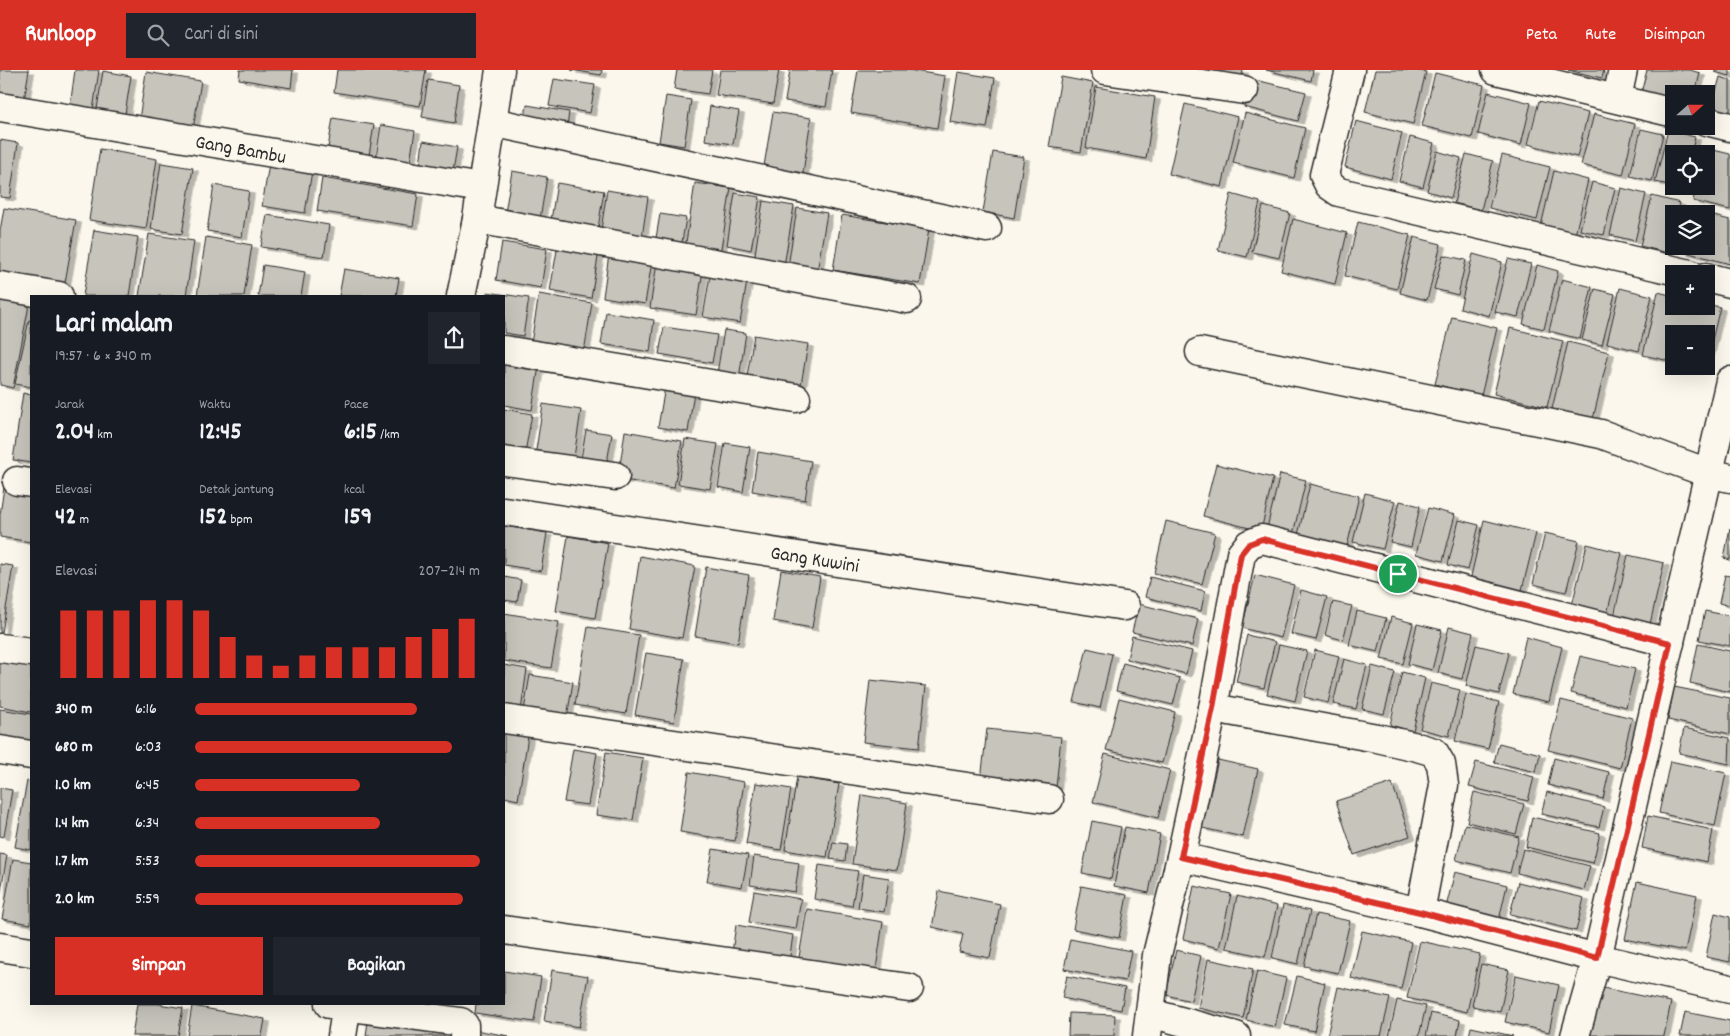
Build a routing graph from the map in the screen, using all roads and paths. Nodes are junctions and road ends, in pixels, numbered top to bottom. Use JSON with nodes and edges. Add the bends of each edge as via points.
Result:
{"nodes":[{"id":1,"x":500,"y":70,"type":"edge"},
{"id":2,"x":1105,"y":70,"type":"edge"},
{"id":3,"x":1350,"y":70,"type":"edge"},
{"id":4,"x":1496,"y":70,"type":"edge"},
{"id":5,"x":1623,"y":70,"type":"edge"},
{"id":6,"x":1244,"y":90,"type":"dead end"},
{"id":7,"x":1616,"y":98,"type":"junction"},
{"id":8,"x":0,"y":107,"type":"edge"},
{"id":9,"x":1665,"y":110,"type":"edge"},
{"id":10,"x":492,"y":122,"type":"junction"},
{"id":11,"x":1715,"y":123,"type":"edge"},
{"id":12,"x":1730,"y":127,"type":"edge"},
{"id":13,"x":481,"y":188,"type":"junction"},
{"id":14,"x":476,"y":219,"type":"junction"},
{"id":15,"x":987,"y":228,"type":"dead end"},
{"id":16,"x":1665,"y":268,"type":"edge"},
{"id":17,"x":1715,"y":279,"type":"edge"},
{"id":18,"x":1730,"y":283,"type":"edge"},
{"id":19,"x":0,"y":286,"type":"edge"},
{"id":20,"x":53,"y":295,"type":"edge"},
{"id":21,"x":461,"y":295,"type":"edge"},
{"id":22,"x":908,"y":299,"type":"dead end"},
{"id":23,"x":505,"y":350,"type":"edge"},
{"id":24,"x":1200,"y":352,"type":"dead end"},
{"id":25,"x":1730,"y":381,"type":"edge"},
{"id":26,"x":796,"y":398,"type":"dead end"},
{"id":27,"x":505,"y":461,"type":"edge"},
{"id":28,"x":1719,"y":475,"type":"edge"},
{"id":29,"x":615,"y":476,"type":"dead end"},
{"id":30,"x":505,"y":511,"type":"edge"},
{"id":31,"x":1125,"y":606,"type":"dead end"},
{"id":32,"x":1670,"y":643,"type":"junction"},
{"id":33,"x":0,"y":648,"type":"edge"},
{"id":34,"x":30,"y":652,"type":"edge"},
{"id":35,"x":1213,"y":708,"type":"junction"},
{"id":36,"x":505,"y":719,"type":"edge"},
{"id":37,"x":0,"y":750,"type":"edge"},
{"id":38,"x":30,"y":755,"type":"edge"},
{"id":39,"x":1049,"y":798,"type":"dead end"},
{"id":40,"x":1181,"y":857,"type":"junction"},
{"id":41,"x":1420,"y":912,"type":"junction"},
{"id":42,"x":505,"y":930,"type":"edge"},
{"id":43,"x":0,"y":947,"type":"edge"},
{"id":44,"x":30,"y":952,"type":"edge"},
{"id":45,"x":1597,"y":958,"type":"junction"},
{"id":46,"x":909,"y":988,"type":"dead end"},
{"id":47,"x":1730,"y":989,"type":"edge"},
{"id":48,"x":341,"y":1005,"type":"edge"},
{"id":49,"x":1148,"y":1024,"type":"edge"},
{"id":50,"x":342,"y":1036,"type":"edge"},
{"id":51,"x":464,"y":1036,"type":"edge"},
{"id":52,"x":1236,"y":1036,"type":"edge"},
{"id":53,"x":1575,"y":1036,"type":"edge"}],
"edges":[{"from":1,"to":10,"type":"street"},
{"from":2,"to":6,"type":"street"},
{"from":3,"to":16,"type":"street","via":[[1324,175],[1329,185],[1339,192]]},
{"from":4,"to":7,"type":"street"},
{"from":5,"to":7,"type":"street"},
{"from":7,"to":9,"type":"street"},
{"from":8,"to":13,"type":"street","name":"Gang Bambu"},
{"from":10,"to":13,"type":"street"},
{"from":10,"to":15,"type":"street"},
{"from":11,"to":12,"type":"street"},
{"from":13,"to":14,"type":"street"},
{"from":14,"to":21,"type":"street"},
{"from":14,"to":22,"type":"street"},
{"from":17,"to":18,"type":"street"},
{"from":19,"to":20,"type":"street"},
{"from":23,"to":26,"type":"street"},
{"from":24,"to":28,"type":"street","via":[[1601,434]]},
{"from":25,"to":28,"type":"street"},
{"from":27,"to":29,"type":"street"},
{"from":28,"to":32,"type":"street"},
{"from":30,"to":31,"type":"street","name":"Gang Kuwini"},
{"from":32,"to":35,"type":"street","via":[[1262,539],[1249,544],[1241,554]]},
{"from":32,"to":45,"type":"street"},
{"from":33,"to":34,"type":"street"},
{"from":35,"to":40,"type":"street"},
{"from":35,"to":41,"type":"street","via":[[1377,738],[1434,752],[1441,764],[1444,785]]},
{"from":36,"to":39,"type":"street"},
{"from":37,"to":38,"type":"street"},
{"from":40,"to":41,"type":"street"},
{"from":40,"to":49,"type":"street","via":[[1157,955]]},
{"from":41,"to":45,"type":"street"},
{"from":42,"to":46,"type":"street"},
{"from":43,"to":44,"type":"street"},
{"from":45,"to":47,"type":"street"},
{"from":45,"to":53,"type":"street"},
{"from":48,"to":50,"type":"street"},
{"from":48,"to":51,"type":"street","via":[[461,1022]]},
{"from":49,"to":52,"type":"street"}]}
